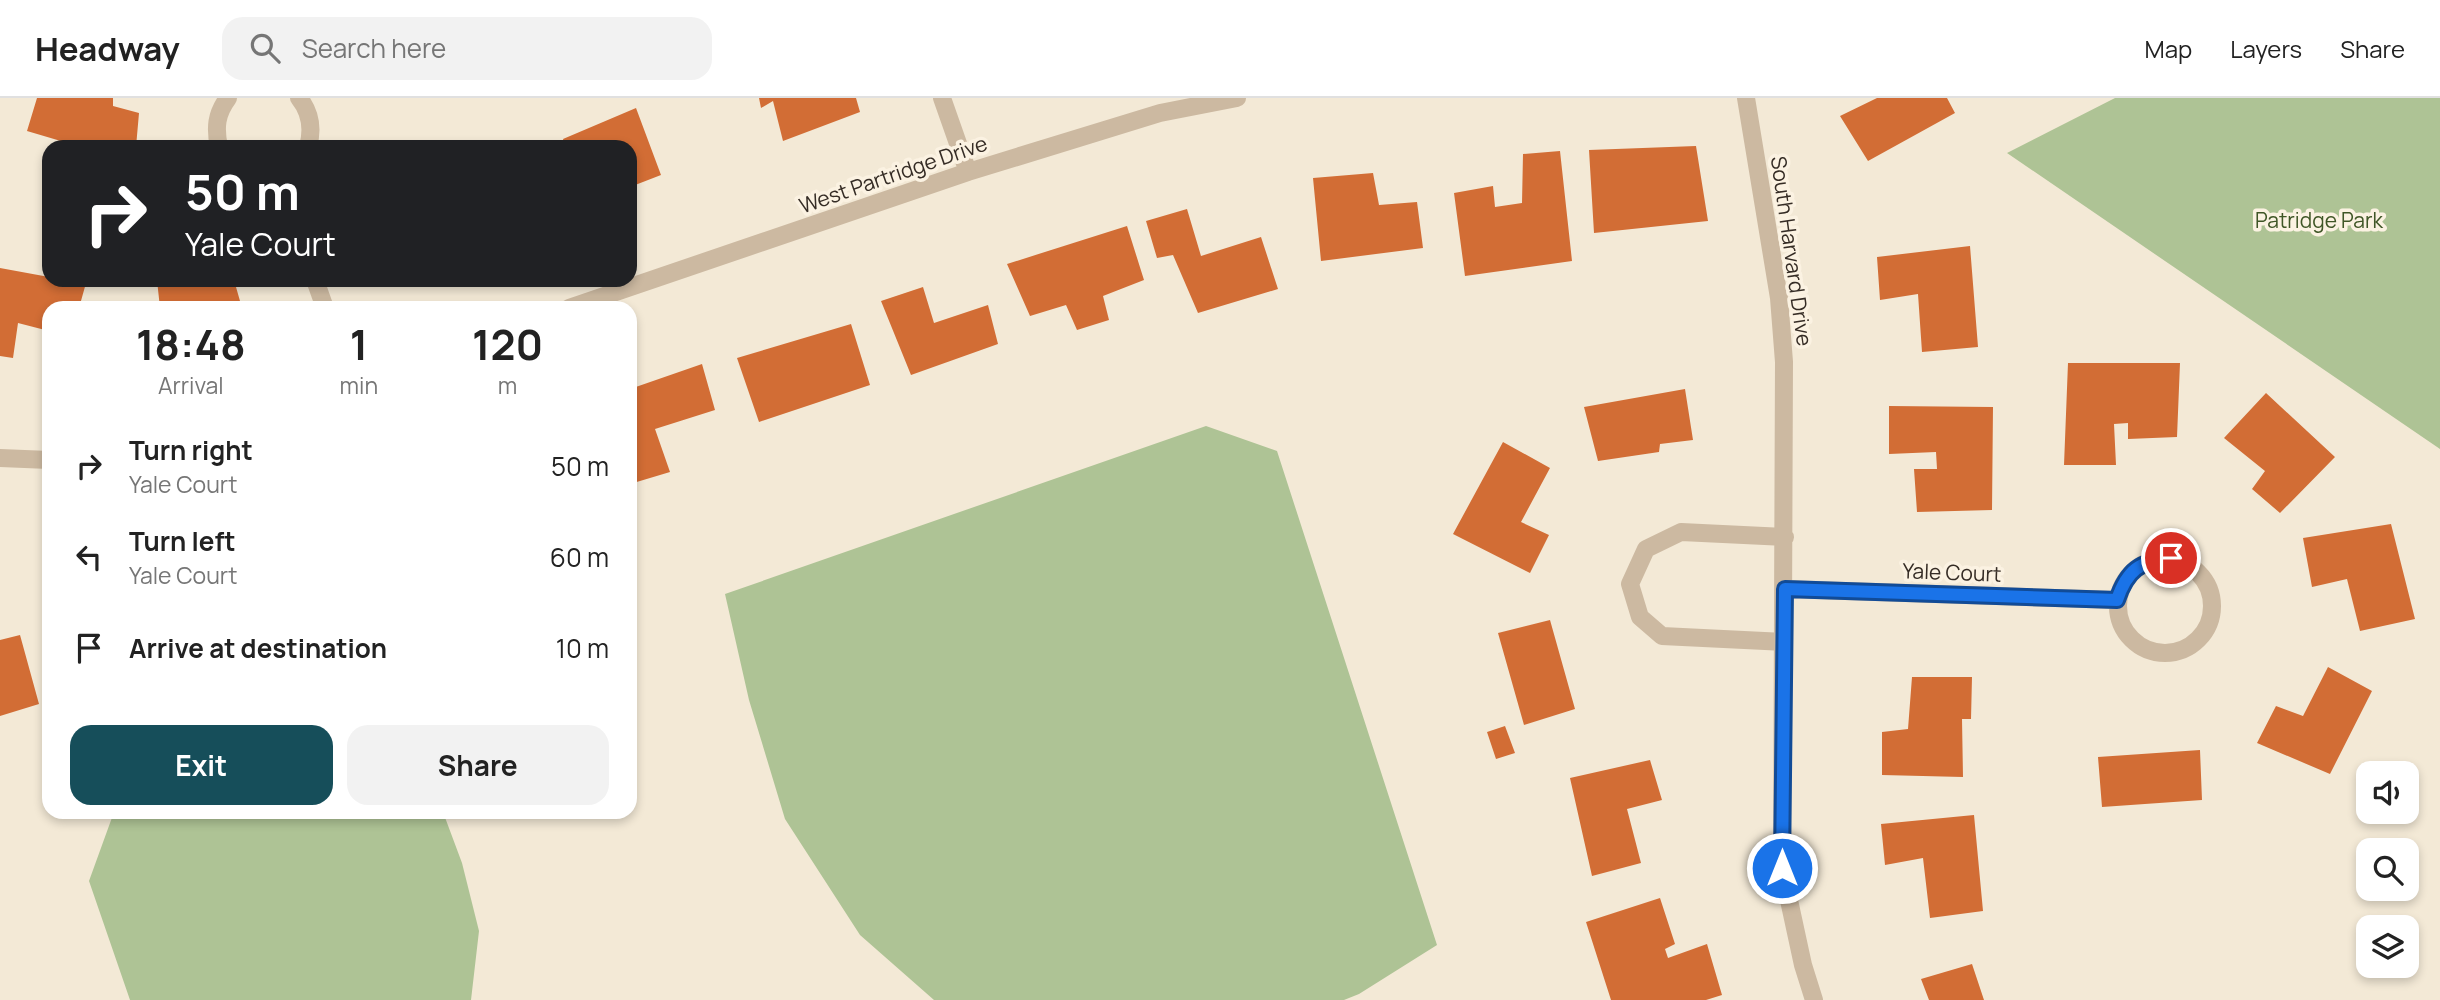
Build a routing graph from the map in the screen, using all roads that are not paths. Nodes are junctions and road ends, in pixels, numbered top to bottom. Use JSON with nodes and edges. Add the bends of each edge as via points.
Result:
{"nodes":[{"id":1,"x":228,"y":98,"type":"edge"},
{"id":2,"x":299,"y":98,"type":"edge"},
{"id":3,"x":942,"y":98,"type":"edge"},
{"id":4,"x":1237,"y":98,"type":"edge"},
{"id":5,"x":1745,"y":98,"type":"edge"},
{"id":6,"x":217,"y":140,"type":"edge"},
{"id":7,"x":309,"y":140,"type":"edge"},
{"id":8,"x":968,"y":172,"type":"junction"},
{"id":9,"x":637,"y":285,"type":"edge"},
{"id":10,"x":631,"y":287,"type":"edge"},
{"id":11,"x":590,"y":301,"type":"edge"},
{"id":12,"x":0,"y":458,"type":"edge"},
{"id":13,"x":42,"y":460,"type":"edge"},
{"id":14,"x":1785,"y":537,"type":"junction"},
{"id":15,"x":1785,"y":589,"type":"junction"},
{"id":16,"x":2117,"y":600,"type":"junction"},
{"id":17,"x":1783,"y":642,"type":"junction"},
{"id":18,"x":1814,"y":1000,"type":"edge"}],
"edges":[{"from":1,"to":6,"type":"street","via":[[218,114]]},
{"from":2,"to":7,"type":"street","via":[[309,114]]},
{"from":3,"to":8,"type":"street"},
{"from":4,"to":8,"type":"street","name":"West Partridge Drive","via":[[1160,113]]},
{"from":5,"to":14,"type":"street","name":"South Harvard Drive","via":[[1779,298]]},
{"from":8,"to":9,"type":"street","name":"West Partridge Drive"},
{"from":10,"to":11,"type":"street","name":"West Partridge Drive"},
{"from":12,"to":13,"type":"street"},
{"from":14,"to":15,"type":"street","name":"South Harvard Drive"},
{"from":14,"to":17,"type":"street","via":[[1681,532],[1646,549],[1630,584],[1640,617],[1662,636]]},
{"from":15,"to":16,"type":"street","name":"Yale Court"},
{"from":15,"to":17,"type":"street","name":"South Harvard Drive"},
{"from":16,"to":16,"type":"street","via":[[2127,635],[2159,654],[2194,644],[2207,630],[2213,612],[2203,577],[2189,564],[2171,558],[2136,568],[2123,582]]},
{"from":17,"to":18,"type":"street","name":"South Harvard Drive","via":[[1782,868]]}]}
